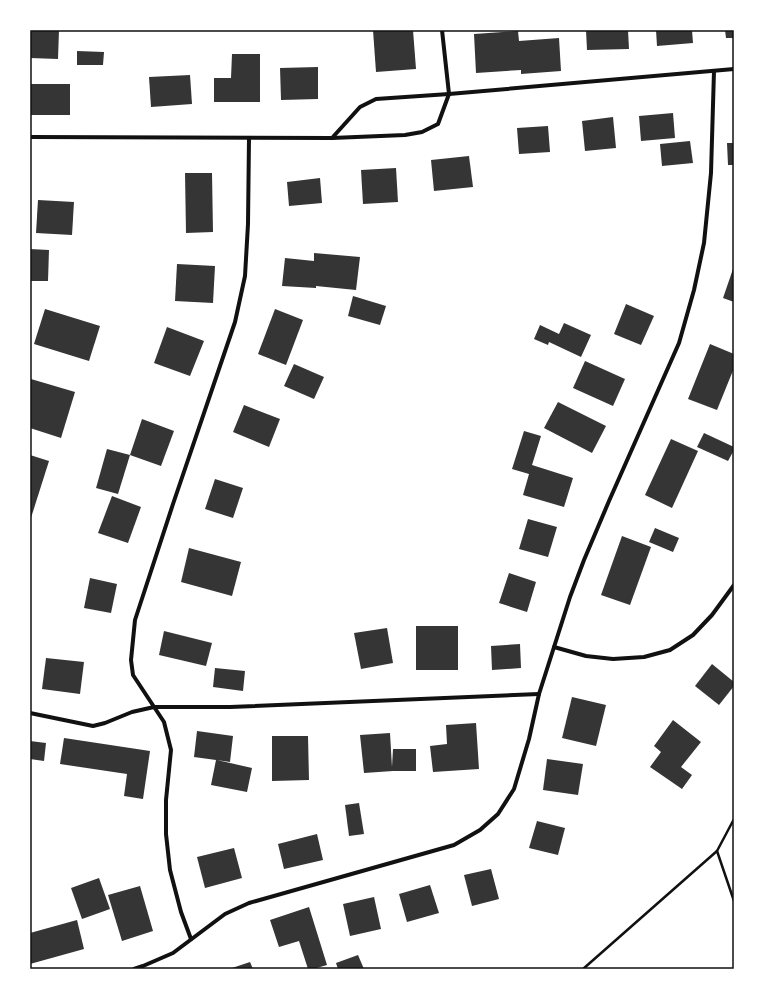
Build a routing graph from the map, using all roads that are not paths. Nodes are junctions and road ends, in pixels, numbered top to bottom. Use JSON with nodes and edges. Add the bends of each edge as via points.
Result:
{"nodes":[{"id":1,"x":442,"y":30,"type":"edge"},
{"id":2,"x":734,"y":69,"type":"edge"},
{"id":3,"x":714,"y":71,"type":"junction"},
{"id":4,"x":449,"y":94,"type":"junction"},
{"id":5,"x":30,"y":137,"type":"edge"},
{"id":6,"x":249,"y":138,"type":"junction"},
{"id":7,"x":332,"y":138,"type":"junction"},
{"id":8,"x":734,"y":585,"type":"edge"},
{"id":9,"x":554,"y":647,"type":"junction"},
{"id":10,"x":539,"y":694,"type":"junction"},
{"id":11,"x":154,"y":707,"type":"junction"},
{"id":12,"x":30,"y":713,"type":"edge"},
{"id":13,"x":191,"y":939,"type":"junction"},
{"id":14,"x":134,"y":969,"type":"edge"}],
"edges":[{"from":1,"to":4,"type":"street"},
{"from":2,"to":3,"type":"street"},
{"from":3,"to":4,"type":"street"},
{"from":3,"to":9,"type":"street","via":[[711,173],[704,243],[694,290],[679,343],[584,560]]},
{"from":4,"to":7,"type":"street","via":[[376,99],[360,107]]},
{"from":4,"to":7,"type":"street","via":[[438,124],[422,132]]},
{"from":5,"to":6,"type":"street"},
{"from":6,"to":7,"type":"street"},
{"from":6,"to":11,"type":"street","via":[[245,276],[235,322],[135,620],[131,660],[133,675]]},
{"from":8,"to":9,"type":"street","via":[[712,615],[693,635],[670,650],[644,657],[613,659],[586,656]]},
{"from":9,"to":10,"type":"street"},
{"from":10,"to":11,"type":"street","via":[[230,707]]},
{"from":10,"to":13,"type":"street","via":[[514,789],[498,814],[480,830],[454,845],[249,903],[225,914]]},
{"from":11,"to":12,"type":"street","via":[[93,726]]},
{"from":11,"to":13,"type":"street","via":[[164,722],[171,750],[166,800],[166,834],[170,870]]},
{"from":13,"to":14,"type":"street","via":[[173,953]]}]}
